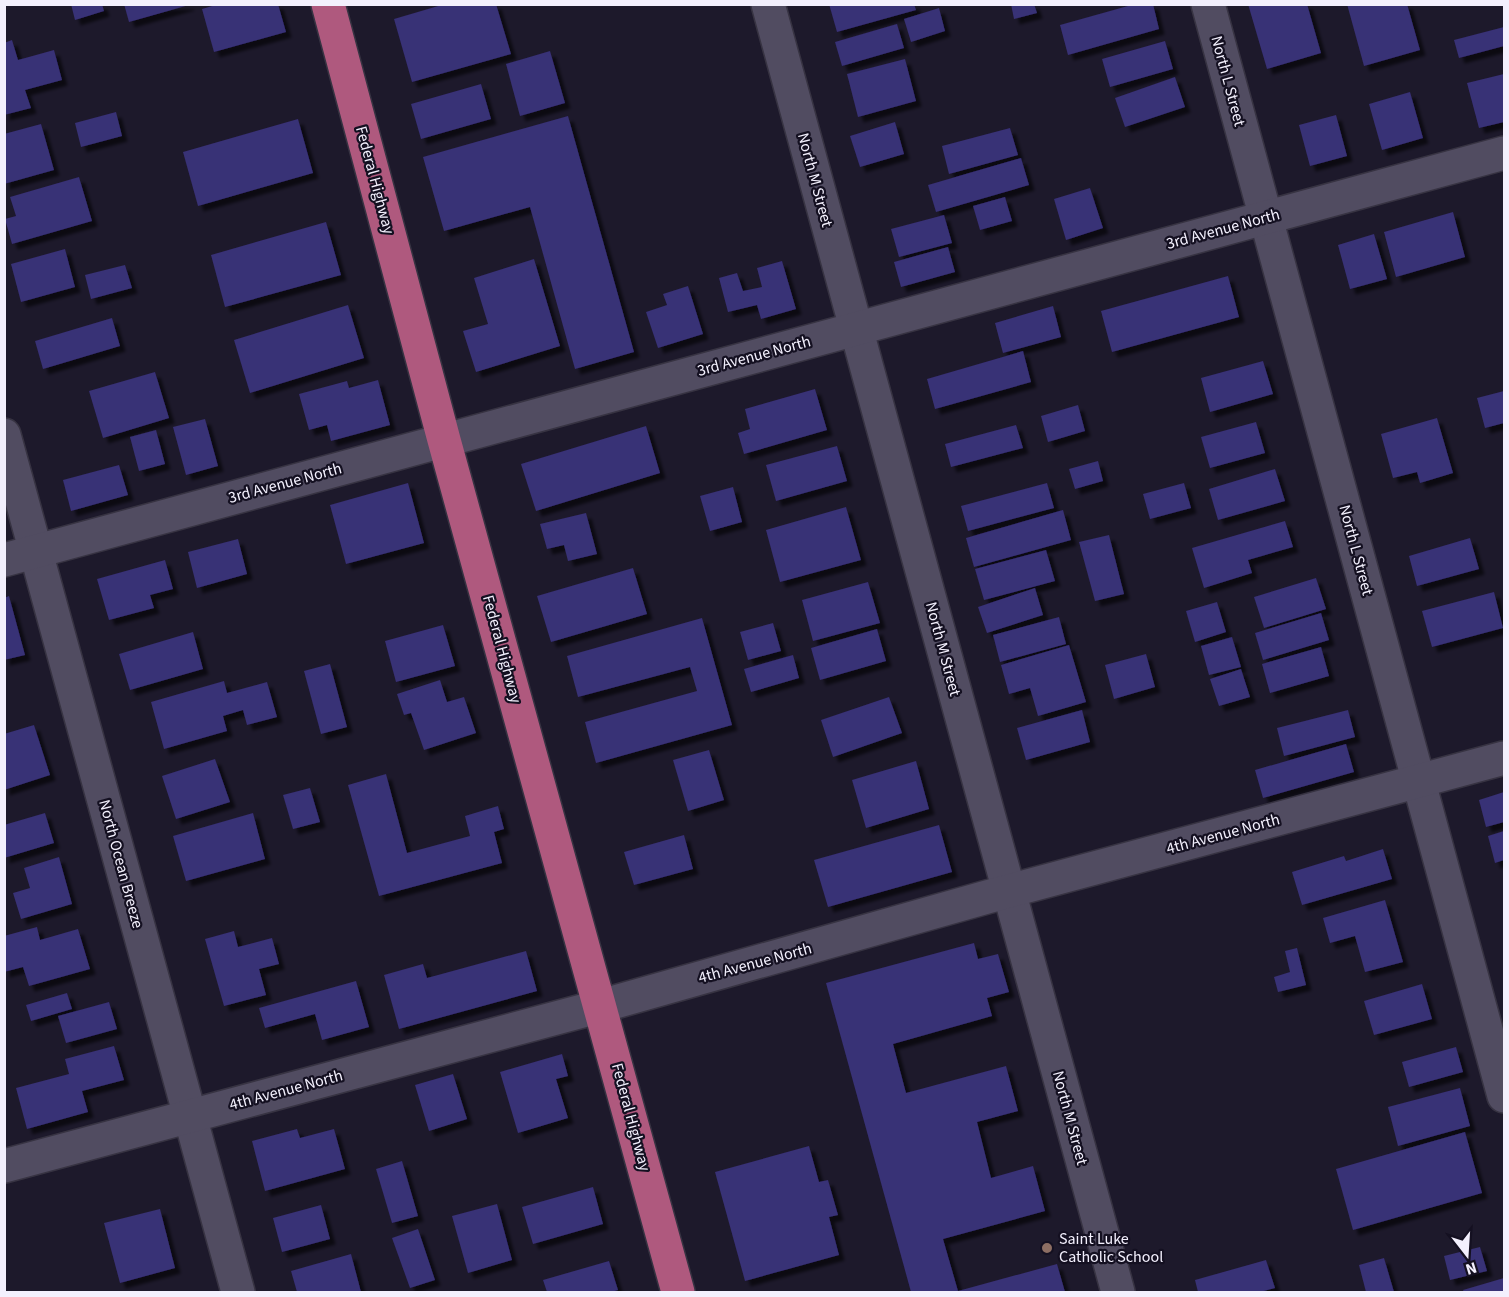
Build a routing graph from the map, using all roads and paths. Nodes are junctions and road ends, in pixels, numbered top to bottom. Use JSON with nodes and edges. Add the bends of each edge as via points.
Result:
{"nodes":[{"id":1,"x":328,"y":4,"type":"edge"},
{"id":2,"x":768,"y":4,"type":"edge"},
{"id":3,"x":1208,"y":4,"type":"edge"},
{"id":4,"x":1504,"y":153,"type":"edge"},
{"id":5,"x":1265,"y":217,"type":"junction"},
{"id":6,"x":856,"y":329,"type":"junction"},
{"id":7,"x":4,"y":435,"type":"edge"},
{"id":8,"x":444,"y":440,"type":"junction"},
{"id":9,"x":36,"y":552,"type":"junction"},
{"id":10,"x":4,"y":560,"type":"edge"},
{"id":11,"x":1504,"y":758,"type":"edge"},
{"id":12,"x":1419,"y":781,"type":"junction"},
{"id":13,"x":1009,"y":892,"type":"junction"},
{"id":14,"x":601,"y":1006,"type":"junction"},
{"id":15,"x":1504,"y":1096,"type":"edge"},
{"id":16,"x":190,"y":1115,"type":"junction"},
{"id":17,"x":4,"y":1166,"type":"edge"},
{"id":18,"x":238,"y":1293,"type":"edge"},
{"id":19,"x":678,"y":1293,"type":"edge"},
{"id":20,"x":1118,"y":1293,"type":"edge"}],
"edges":[{"from":1,"to":8,"type":"main road","name":"Federal Highway"},
{"from":2,"to":6,"type":"street","name":"North M Street"},
{"from":3,"to":5,"type":"street","name":"North L Street"},
{"from":4,"to":5,"type":"street","name":"3rd Avenue North"},
{"from":5,"to":6,"type":"street","name":"3rd Avenue North"},
{"from":5,"to":12,"type":"street","name":"North L Street"},
{"from":6,"to":8,"type":"street","name":"3rd Avenue North"},
{"from":6,"to":13,"type":"street","name":"North M Street"},
{"from":7,"to":9,"type":"street","name":"North Ocean Breeze"},
{"from":8,"to":9,"type":"street","name":"3rd Avenue North"},
{"from":8,"to":14,"type":"main road","name":"Federal Highway"},
{"from":9,"to":10,"type":"street","name":"3rd Avenue North"},
{"from":9,"to":16,"type":"street","name":"North Ocean Breeze"},
{"from":11,"to":12,"type":"street","name":"4th Avenue North"},
{"from":12,"to":13,"type":"street","name":"4th Avenue North"},
{"from":12,"to":15,"type":"street","name":"North L Street"},
{"from":13,"to":14,"type":"street","name":"4th Avenue North"},
{"from":13,"to":20,"type":"street","name":"North M Street"},
{"from":14,"to":16,"type":"street","name":"4th Avenue North"},
{"from":14,"to":19,"type":"main road","name":"Federal Highway"},
{"from":16,"to":17,"type":"street","name":"4th Avenue North"},
{"from":16,"to":18,"type":"street","name":"North Ocean Breeze"}]}
